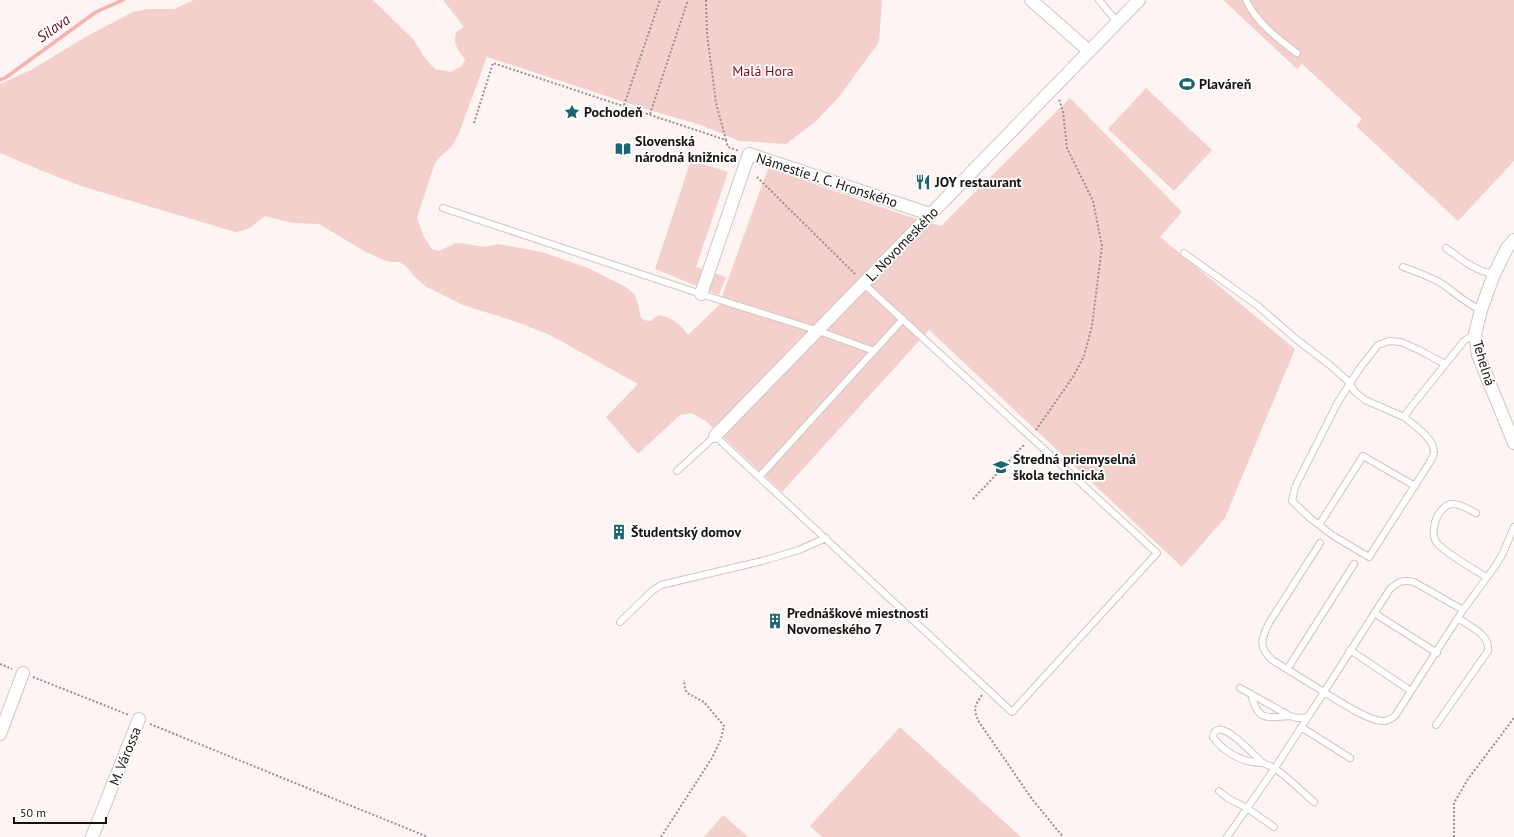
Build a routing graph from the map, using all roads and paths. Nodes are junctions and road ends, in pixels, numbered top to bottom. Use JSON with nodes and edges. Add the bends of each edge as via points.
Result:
{"nodes":[{"id":1,"x":660,"y":0,"type":"edge"},
{"id":2,"x":688,"y":0,"type":"edge"},
{"id":3,"x":706,"y":0,"type":"edge"},
{"id":4,"x":1031,"y":0,"type":"edge"},
{"id":5,"x":1099,"y":0,"type":"edge"},
{"id":6,"x":1139,"y":0,"type":"edge"},
{"id":7,"x":1246,"y":0,"type":"edge"},
{"id":8,"x":1117,"y":22,"type":"junction"},
{"id":9,"x":1089,"y":51,"type":"junction"},
{"id":10,"x":1296,"y":53,"type":"dead end"},
{"id":11,"x":1058,"y":96,"type":"dead end"},
{"id":12,"x":624,"y":106,"type":"junction"},
{"id":13,"x":650,"y":114,"type":"junction"},
{"id":14,"x":474,"y":123,"type":"dead end"},
{"id":15,"x":726,"y":140,"type":"junction"},
{"id":16,"x":749,"y":154,"type":"junction"},
{"id":17,"x":757,"y":178,"type":"dead end"},
{"id":18,"x":442,"y":208,"type":"dead end"},
{"id":19,"x":930,"y":214,"type":"junction"},
{"id":20,"x":1514,"y":240,"type":"edge"},
{"id":21,"x":1446,"y":248,"type":"dead end"},
{"id":22,"x":1184,"y":253,"type":"dead end"},
{"id":23,"x":1403,"y":267,"type":"dead end"},
{"id":24,"x":1494,"y":274,"type":"junction"},
{"id":25,"x":864,"y":284,"type":"junction"},
{"id":26,"x":701,"y":294,"type":"junction"},
{"id":27,"x":1481,"y":310,"type":"junction"},
{"id":28,"x":903,"y":319,"type":"junction"},
{"id":29,"x":819,"y":331,"type":"junction"},
{"id":30,"x":1475,"y":334,"type":"junction"},
{"id":31,"x":874,"y":351,"type":"junction"},
{"id":32,"x":1445,"y":364,"type":"junction"},
{"id":33,"x":1073,"y":377,"type":"dead end"},
{"id":34,"x":1350,"y":383,"type":"junction"},
{"id":35,"x":1404,"y":417,"type":"junction"},
{"id":36,"x":715,"y":436,"type":"junction"},
{"id":37,"x":1514,"y":443,"type":"edge"},
{"id":38,"x":678,"y":471,"type":"dead end"},
{"id":39,"x":759,"y":477,"type":"junction"},
{"id":40,"x":1415,"y":486,"type":"junction"},
{"id":41,"x":1476,"y":513,"type":"dead end"},
{"id":42,"x":1319,"y":525,"type":"junction"},
{"id":43,"x":1514,"y":527,"type":"edge"},
{"id":44,"x":826,"y":538,"type":"junction"},
{"id":45,"x":1320,"y":543,"type":"dead end"},
{"id":46,"x":1354,"y":564,"type":"dead end"},
{"id":47,"x":1486,"y":577,"type":"junction"},
{"id":48,"x":1463,"y":610,"type":"junction"},
{"id":49,"x":1374,"y":613,"type":"junction"},
{"id":50,"x":1458,"y":618,"type":"junction"},
{"id":51,"x":620,"y":622,"type":"dead end"},
{"id":52,"x":1350,"y":650,"type":"junction"},
{"id":53,"x":1437,"y":653,"type":"junction"},
{"id":54,"x":0,"y":664,"type":"edge"},
{"id":55,"x":1288,"y":668,"type":"junction"},
{"id":56,"x":23,"y":673,"type":"junction"},
{"id":57,"x":684,"y":680,"type":"dead end"},
{"id":58,"x":1240,"y":688,"type":"dead end"},
{"id":59,"x":987,"y":689,"type":"junction"},
{"id":60,"x":1411,"y":691,"type":"junction"},
{"id":61,"x":1324,"y":692,"type":"junction"},
{"id":62,"x":1251,"y":694,"type":"junction"},
{"id":63,"x":1290,"y":716,"type":"junction"},
{"id":64,"x":1307,"y":716,"type":"junction"},
{"id":65,"x":1514,"y":718,"type":"edge"},
{"id":66,"x":139,"y":719,"type":"junction"},
{"id":67,"x":1436,"y":725,"type":"dead end"},
{"id":68,"x":1300,"y":727,"type":"junction"},
{"id":69,"x":0,"y":734,"type":"edge"},
{"id":70,"x":1350,"y":758,"type":"dead end"},
{"id":71,"x":1263,"y":763,"type":"junction"},
{"id":72,"x":1275,"y":768,"type":"junction"},
{"id":73,"x":1218,"y":791,"type":"dead end"},
{"id":74,"x":1314,"y":802,"type":"dead end"},
{"id":75,"x":1247,"y":808,"type":"junction"},
{"id":76,"x":1274,"y":827,"type":"dead end"},
{"id":77,"x":92,"y":837,"type":"edge"},
{"id":78,"x":428,"y":837,"type":"edge"},
{"id":79,"x":662,"y":837,"type":"edge"},
{"id":80,"x":1063,"y":837,"type":"edge"},
{"id":81,"x":1227,"y":837,"type":"edge"},
{"id":82,"x":1454,"y":837,"type":"edge"}],
"edges":[{"from":1,"to":12,"type":"path"},
{"from":2,"to":13,"type":"path"},
{"from":3,"to":15,"type":"path","via":[[707,33],[716,103]]},
{"from":4,"to":9,"type":"street"},
{"from":5,"to":8,"type":"lane"},
{"from":6,"to":8,"type":"street","name":"L. Novomeského"},
{"from":7,"to":10,"type":"lane","via":[[1260,22]]},
{"from":8,"to":9,"type":"street","name":"L. Novomeského"},
{"from":9,"to":19,"type":"street","name":"L. Novomeského"},
{"from":11,"to":33,"type":"path","via":[[1063,112],[1067,148],[1093,201],[1102,246],[1092,326],[1084,356]]},
{"from":12,"to":13,"type":"path"},
{"from":12,"to":14,"type":"path","via":[[493,63]]},
{"from":13,"to":15,"type":"path"},
{"from":15,"to":16,"type":"path","via":[[728,147]]},
{"from":16,"to":19,"type":"street","name":"Námestie J. C. Hronského"},
{"from":16,"to":26,"type":"street","name":"Námestie J. C. Hronského"},
{"from":17,"to":25,"type":"path"},
{"from":18,"to":26,"type":"lane"},
{"from":19,"to":25,"type":"street","name":"L. Novomeského"},
{"from":20,"to":24,"type":"street","name":"Tehelná"},
{"from":21,"to":24,"type":"lane","via":[[1484,272]]},
{"from":22,"to":34,"type":"lane","via":[[1258,306]]},
{"from":23,"to":27,"type":"lane","via":[[1443,285],[1471,306]]},
{"from":24,"to":27,"type":"street","name":"Tehelná"},
{"from":25,"to":28,"type":"lane"},
{"from":25,"to":29,"type":"street","name":"L. Novomeského"},
{"from":26,"to":29,"type":"lane"},
{"from":27,"to":30,"type":"street","name":"Tehelná"},
{"from":28,"to":31,"type":"lane"},
{"from":28,"to":59,"type":"lane","via":[[1157,552],[1012,712]]},
{"from":29,"to":31,"type":"lane"},
{"from":29,"to":36,"type":"street","name":"L. Novomeského"},
{"from":30,"to":32,"type":"lane","via":[[1464,341]]},
{"from":30,"to":37,"type":"street","name":"Tehelná","via":[[1478,355]]},
{"from":31,"to":39,"type":"lane"},
{"from":32,"to":34,"type":"lane","via":[[1401,342],[1389,341],[1378,345]]},
{"from":32,"to":35,"type":"lane"},
{"from":34,"to":35,"type":"lane","via":[[1354,391],[1365,400]]},
{"from":34,"to":42,"type":"lane","via":[[1295,487],[1292,500]]},
{"from":35,"to":40,"type":"lane","via":[[1423,432],[1434,452]]},
{"from":36,"to":38,"type":"lane"},
{"from":36,"to":39,"type":"lane"},
{"from":39,"to":44,"type":"lane"},
{"from":40,"to":42,"type":"lane","via":[[1363,456]]},
{"from":40,"to":42,"type":"lane","via":[[1369,557]]},
{"from":41,"to":47,"type":"lane","via":[[1460,505],[1446,505],[1435,521],[1434,537],[1437,544],[1446,551]]},
{"from":43,"to":47,"type":"lane","via":[[1503,553]]},
{"from":44,"to":51,"type":"lane","via":[[800,550],[661,586],[652,590]]},
{"from":44,"to":59,"type":"lane"},
{"from":45,"to":55,"type":"lane","via":[[1262,637],[1265,653],[1272,660]]},
{"from":46,"to":55,"type":"lane"},
{"from":47,"to":48,"type":"lane"},
{"from":48,"to":49,"type":"lane","via":[[1407,580],[1399,581],[1390,589]]},
{"from":48,"to":50,"type":"lane"},
{"from":49,"to":52,"type":"lane"},
{"from":49,"to":53,"type":"lane"},
{"from":50,"to":53,"type":"lane"},
{"from":50,"to":67,"type":"lane","via":[[1483,635],[1489,645],[1488,651]]},
{"from":52,"to":60,"type":"lane"},
{"from":52,"to":61,"type":"lane"},
{"from":53,"to":60,"type":"lane"},
{"from":54,"to":56,"type":"path"},
{"from":55,"to":61,"type":"lane"},
{"from":56,"to":66,"type":"path"},
{"from":56,"to":69,"type":"street"},
{"from":57,"to":79,"type":"path","via":[[687,693],[704,702],[724,726],[712,758]]},
{"from":58,"to":62,"type":"lane"},
{"from":59,"to":80,"type":"path","via":[[974,711],[979,722],[1032,799]]},
{"from":60,"to":61,"type":"lane","via":[[1395,716],[1384,721],[1359,713]]},
{"from":61,"to":64,"type":"lane"},
{"from":62,"to":63,"type":"lane"},
{"from":62,"to":63,"type":"lane","via":[[1256,711],[1261,715],[1268,718]]},
{"from":63,"to":64,"type":"lane"},
{"from":64,"to":68,"type":"lane"},
{"from":65,"to":82,"type":"path","via":[[1468,779],[1454,803]]},
{"from":66,"to":77,"type":"street","name":"M. Várossa"},
{"from":66,"to":78,"type":"path"},
{"from":68,"to":70,"type":"lane"},
{"from":68,"to":72,"type":"lane"},
{"from":71,"to":71,"type":"lane","via":[[1249,748],[1226,732],[1221,729],[1214,732],[1213,737],[1216,741],[1237,757],[1248,762]]},
{"from":71,"to":72,"type":"lane"},
{"from":72,"to":74,"type":"lane"},
{"from":72,"to":75,"type":"lane"},
{"from":73,"to":75,"type":"lane"},
{"from":75,"to":76,"type":"lane"},
{"from":75,"to":81,"type":"lane"}]}
